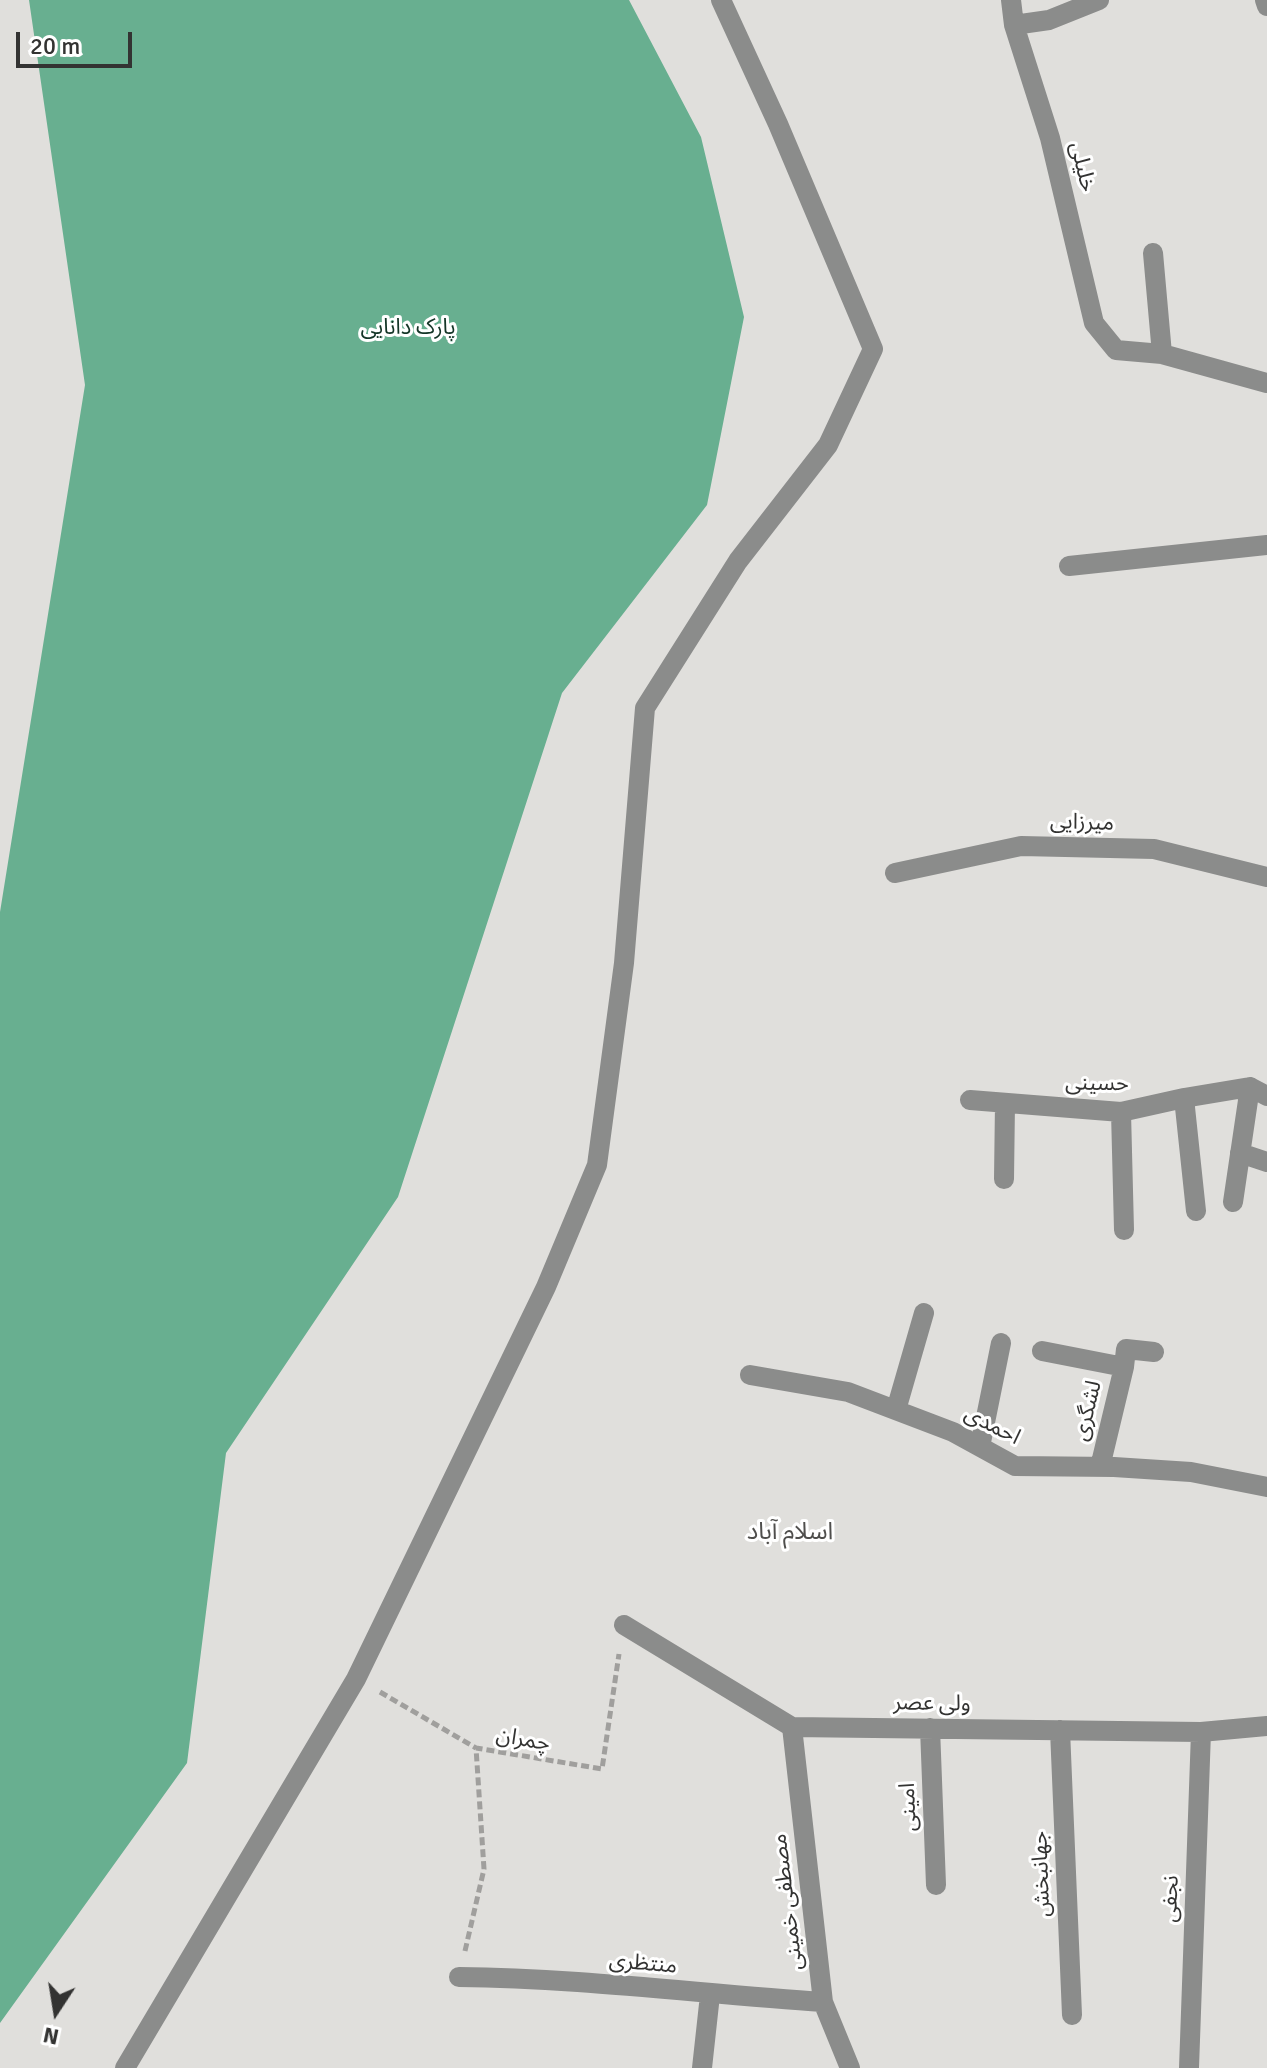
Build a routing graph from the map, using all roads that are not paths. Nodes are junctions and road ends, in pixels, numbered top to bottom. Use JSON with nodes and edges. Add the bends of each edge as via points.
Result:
{"nodes":[{"id":1,"x":721,"y":0,"type":"edge"},
{"id":2,"x":1011,"y":0,"type":"edge"},
{"id":3,"x":1099,"y":0,"type":"edge"},
{"id":4,"x":1265,"y":0,"type":"edge"},
{"id":5,"x":1267,"y":6,"type":"edge"},
{"id":6,"x":1014,"y":25,"type":"junction"},
{"id":7,"x":1153,"y":253,"type":"dead end"},
{"id":8,"x":1162,"y":354,"type":"junction"},
{"id":9,"x":1267,"y":383,"type":"edge"},
{"id":10,"x":1267,"y":545,"type":"edge"},
{"id":11,"x":1069,"y":566,"type":"dead end"},
{"id":12,"x":895,"y":873,"type":"dead end"},
{"id":13,"x":1267,"y":877,"type":"edge"},
{"id":14,"x":1259,"y":1091,"type":"edge"},
{"id":15,"x":1184,"y":1098,"type":"junction"},
{"id":16,"x":970,"y":1100,"type":"dead end"},
{"id":17,"x":1005,"y":1103,"type":"junction"},
{"id":18,"x":1121,"y":1112,"type":"junction"},
{"id":19,"x":1240,"y":1153,"type":"junction"},
{"id":20,"x":1267,"y":1162,"type":"edge"},
{"id":21,"x":1004,"y":1179,"type":"dead end"},
{"id":22,"x":1233,"y":1202,"type":"dead end"},
{"id":23,"x":1196,"y":1211,"type":"dead end"},
{"id":24,"x":1124,"y":1230,"type":"dead end"},
{"id":25,"x":924,"y":1313,"type":"dead end"},
{"id":26,"x":1001,"y":1343,"type":"dead end"},
{"id":27,"x":1042,"y":1351,"type":"dead end"},
{"id":28,"x":1154,"y":1352,"type":"dead end"},
{"id":29,"x":1124,"y":1367,"type":"junction"},
{"id":30,"x":750,"y":1375,"type":"dead end"},
{"id":31,"x":896,"y":1410,"type":"junction"},
{"id":32,"x":980,"y":1447,"type":"junction"},
{"id":33,"x":1100,"y":1467,"type":"junction"},
{"id":34,"x":1267,"y":1487,"type":"edge"},
{"id":35,"x":624,"y":1625,"type":"road end"},
{"id":36,"x":1267,"y":1726,"type":"edge"},
{"id":37,"x":792,"y":1727,"type":"junction"},
{"id":38,"x":930,"y":1728,"type":"junction"},
{"id":39,"x":1060,"y":1730,"type":"junction"},
{"id":40,"x":1201,"y":1732,"type":"junction"},
{"id":41,"x":936,"y":1885,"type":"dead end"},
{"id":42,"x":459,"y":1977,"type":"road end"},
{"id":43,"x":710,"y":1995,"type":"junction"},
{"id":44,"x":823,"y":2002,"type":"junction"},
{"id":45,"x":1072,"y":2015,"type":"dead end"},
{"id":46,"x":125,"y":2068,"type":"edge"},
{"id":47,"x":702,"y":2068,"type":"edge"},
{"id":48,"x":850,"y":2068,"type":"edge"},
{"id":49,"x":1189,"y":2068,"type":"edge"}],
"edges":[{"from":1,"to":46,"type":"street","via":[[873,349],[828,445],[738,561],[645,708],[624,963],[597,1165],[546,1287],[356,1679]]},
{"from":2,"to":6,"type":"street","name":"خلیلی"},
{"from":3,"to":6,"type":"street","via":[[1049,20]]},
{"from":4,"to":5,"type":"street"},
{"from":6,"to":8,"type":"street","name":"خلیلی","via":[[1050,138],[1094,323],[1116,350]]},
{"from":7,"to":8,"type":"street"},
{"from":8,"to":9,"type":"street"},
{"from":10,"to":11,"type":"street"},
{"from":12,"to":13,"type":"street","name":"میرزایی","via":[[1021,846],[1154,849]]},
{"from":14,"to":15,"type":"street","name":"حسینی"},
{"from":14,"to":19,"type":"street"},
{"from":15,"to":18,"type":"street","name":"حسینی"},
{"from":15,"to":23,"type":"street"},
{"from":16,"to":17,"type":"street","name":"حسینی"},
{"from":17,"to":18,"type":"street","name":"حسینی"},
{"from":17,"to":21,"type":"street"},
{"from":18,"to":24,"type":"street"},
{"from":19,"to":20,"type":"street"},
{"from":19,"to":22,"type":"street"},
{"from":25,"to":31,"type":"street"},
{"from":26,"to":32,"type":"street"},
{"from":27,"to":29,"type":"street"},
{"from":28,"to":29,"type":"street","via":[[1126,1349]]},
{"from":29,"to":33,"type":"street","name":"لشگری"},
{"from":30,"to":31,"type":"street","name":"احمدی","via":[[848,1392]]},
{"from":31,"to":32,"type":"street","name":"احمدی"},
{"from":32,"to":33,"type":"street","name":"احمدی","via":[[1015,1466]]},
{"from":33,"to":34,"type":"street","name":"احمدی","via":[[1191,1472]]},
{"from":35,"to":37,"type":"street"},
{"from":36,"to":40,"type":"street","name":"ولی عصر"},
{"from":37,"to":38,"type":"street","name":"ولی عصر"},
{"from":37,"to":44,"type":"street","name":"مصطفی خمینی"},
{"from":38,"to":39,"type":"street","name":"ولی عصر"},
{"from":38,"to":41,"type":"street","name":"امینی"},
{"from":39,"to":40,"type":"street","name":"ولی عصر"},
{"from":39,"to":45,"type":"street","name":"جهانبخش"},
{"from":40,"to":49,"type":"street","name":"نجفی"},
{"from":42,"to":43,"type":"street","name":"منتظری","via":[[533,1978]]},
{"from":43,"to":44,"type":"street","name":"منتظری"},
{"from":43,"to":47,"type":"street"},
{"from":44,"to":48,"type":"street","name":"مصطفی خمینی"}]}
